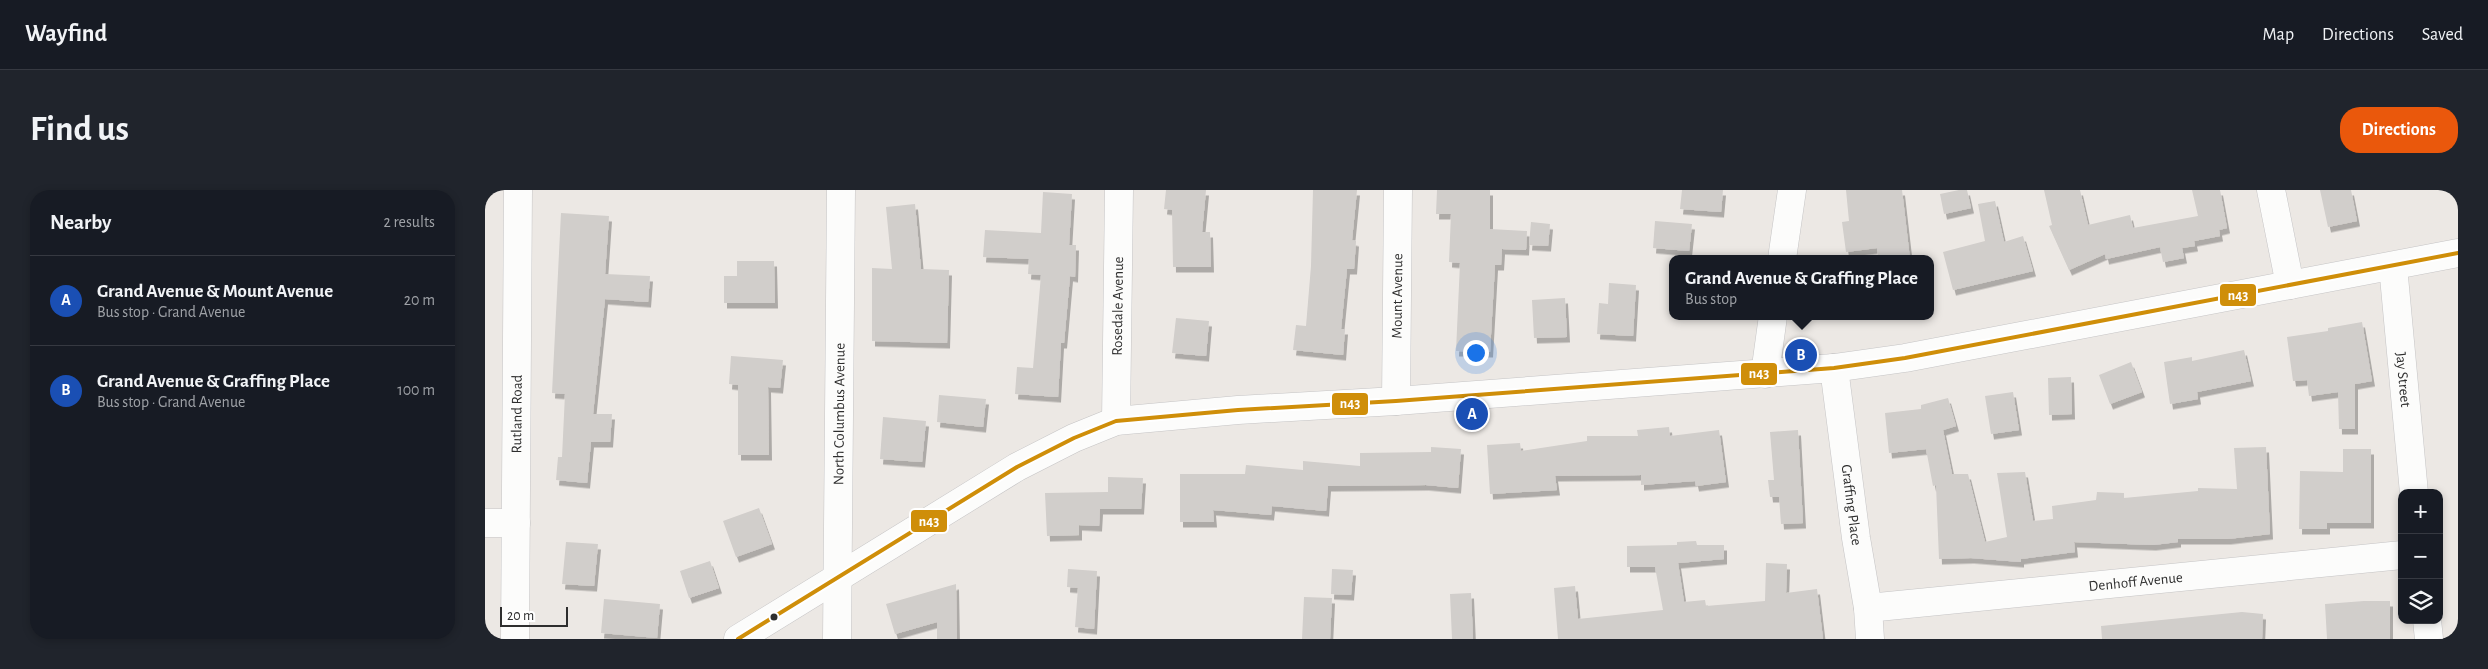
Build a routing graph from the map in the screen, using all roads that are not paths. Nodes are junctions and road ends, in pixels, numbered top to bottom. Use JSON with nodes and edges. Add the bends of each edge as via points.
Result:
{"nodes":[{"id":1,"x":518,"y":190,"type":"edge"},
{"id":2,"x":841,"y":190,"type":"edge"},
{"id":3,"x":1119,"y":190,"type":"edge"},
{"id":4,"x":1398,"y":190,"type":"edge"},
{"id":5,"x":1792,"y":190,"type":"edge"},
{"id":6,"x":2271,"y":190,"type":"edge"},
{"id":7,"x":2458,"y":253,"type":"edge"},
{"id":8,"x":1783,"y":255,"type":"edge"},
{"id":9,"x":2393,"y":266,"type":"junction"},
{"id":10,"x":2290,"y":285,"type":"junction"},
{"id":11,"x":1772,"y":320,"type":"edge"},
{"id":12,"x":1834,"y":368,"type":"junction"},
{"id":13,"x":1765,"y":374,"type":"junction"},
{"id":14,"x":1396,"y":401,"type":"junction"},
{"id":15,"x":1116,"y":421,"type":"junction"},
{"id":16,"x":2414,"y":489,"type":"edge"},
{"id":17,"x":485,"y":523,"type":"edge"},
{"id":18,"x":516,"y":523,"type":"junction"},
{"id":19,"x":2398,"y":555,"type":"edge"},
{"id":20,"x":837,"y":578,"type":"junction"},
{"id":21,"x":1868,"y":608,"type":"junction"},
{"id":22,"x":2427,"y":624,"type":"edge"},
{"id":23,"x":515,"y":639,"type":"edge"},
{"id":24,"x":738,"y":639,"type":"edge"},
{"id":25,"x":837,"y":639,"type":"edge"},
{"id":26,"x":1870,"y":639,"type":"edge"},
{"id":27,"x":2429,"y":639,"type":"edge"}],
"edges":[{"from":1,"to":18,"type":"street","name":"Rutland Road"},
{"from":2,"to":20,"type":"street","name":"North Columbus Avenue"},
{"from":3,"to":15,"type":"street","name":"Rosedale Avenue"},
{"from":4,"to":14,"type":"street","name":"Mount Avenue"},
{"from":5,"to":8,"type":"street"},
{"from":6,"to":10,"type":"street"},
{"from":7,"to":9,"type":"street"},
{"from":9,"to":10,"type":"street"},
{"from":9,"to":16,"type":"street","name":"Jay Street"},
{"from":10,"to":12,"type":"street","via":[[1905,358]]},
{"from":11,"to":13,"type":"street"},
{"from":12,"to":13,"type":"street"},
{"from":12,"to":21,"type":"street","name":"Graffing Place"},
{"from":13,"to":14,"type":"street"},
{"from":14,"to":15,"type":"street"},
{"from":15,"to":20,"type":"street","via":[[1073,438],[1017,467]]},
{"from":17,"to":18,"type":"street"},
{"from":18,"to":23,"type":"street","name":"Rutland Road"},
{"from":19,"to":21,"type":"street","name":"Denhoff Avenue"},
{"from":20,"to":24,"type":"street"},
{"from":20,"to":25,"type":"street","name":"North Columbus Avenue"},
{"from":21,"to":26,"type":"street","name":"Graffing Place"},
{"from":22,"to":27,"type":"street"}]}
